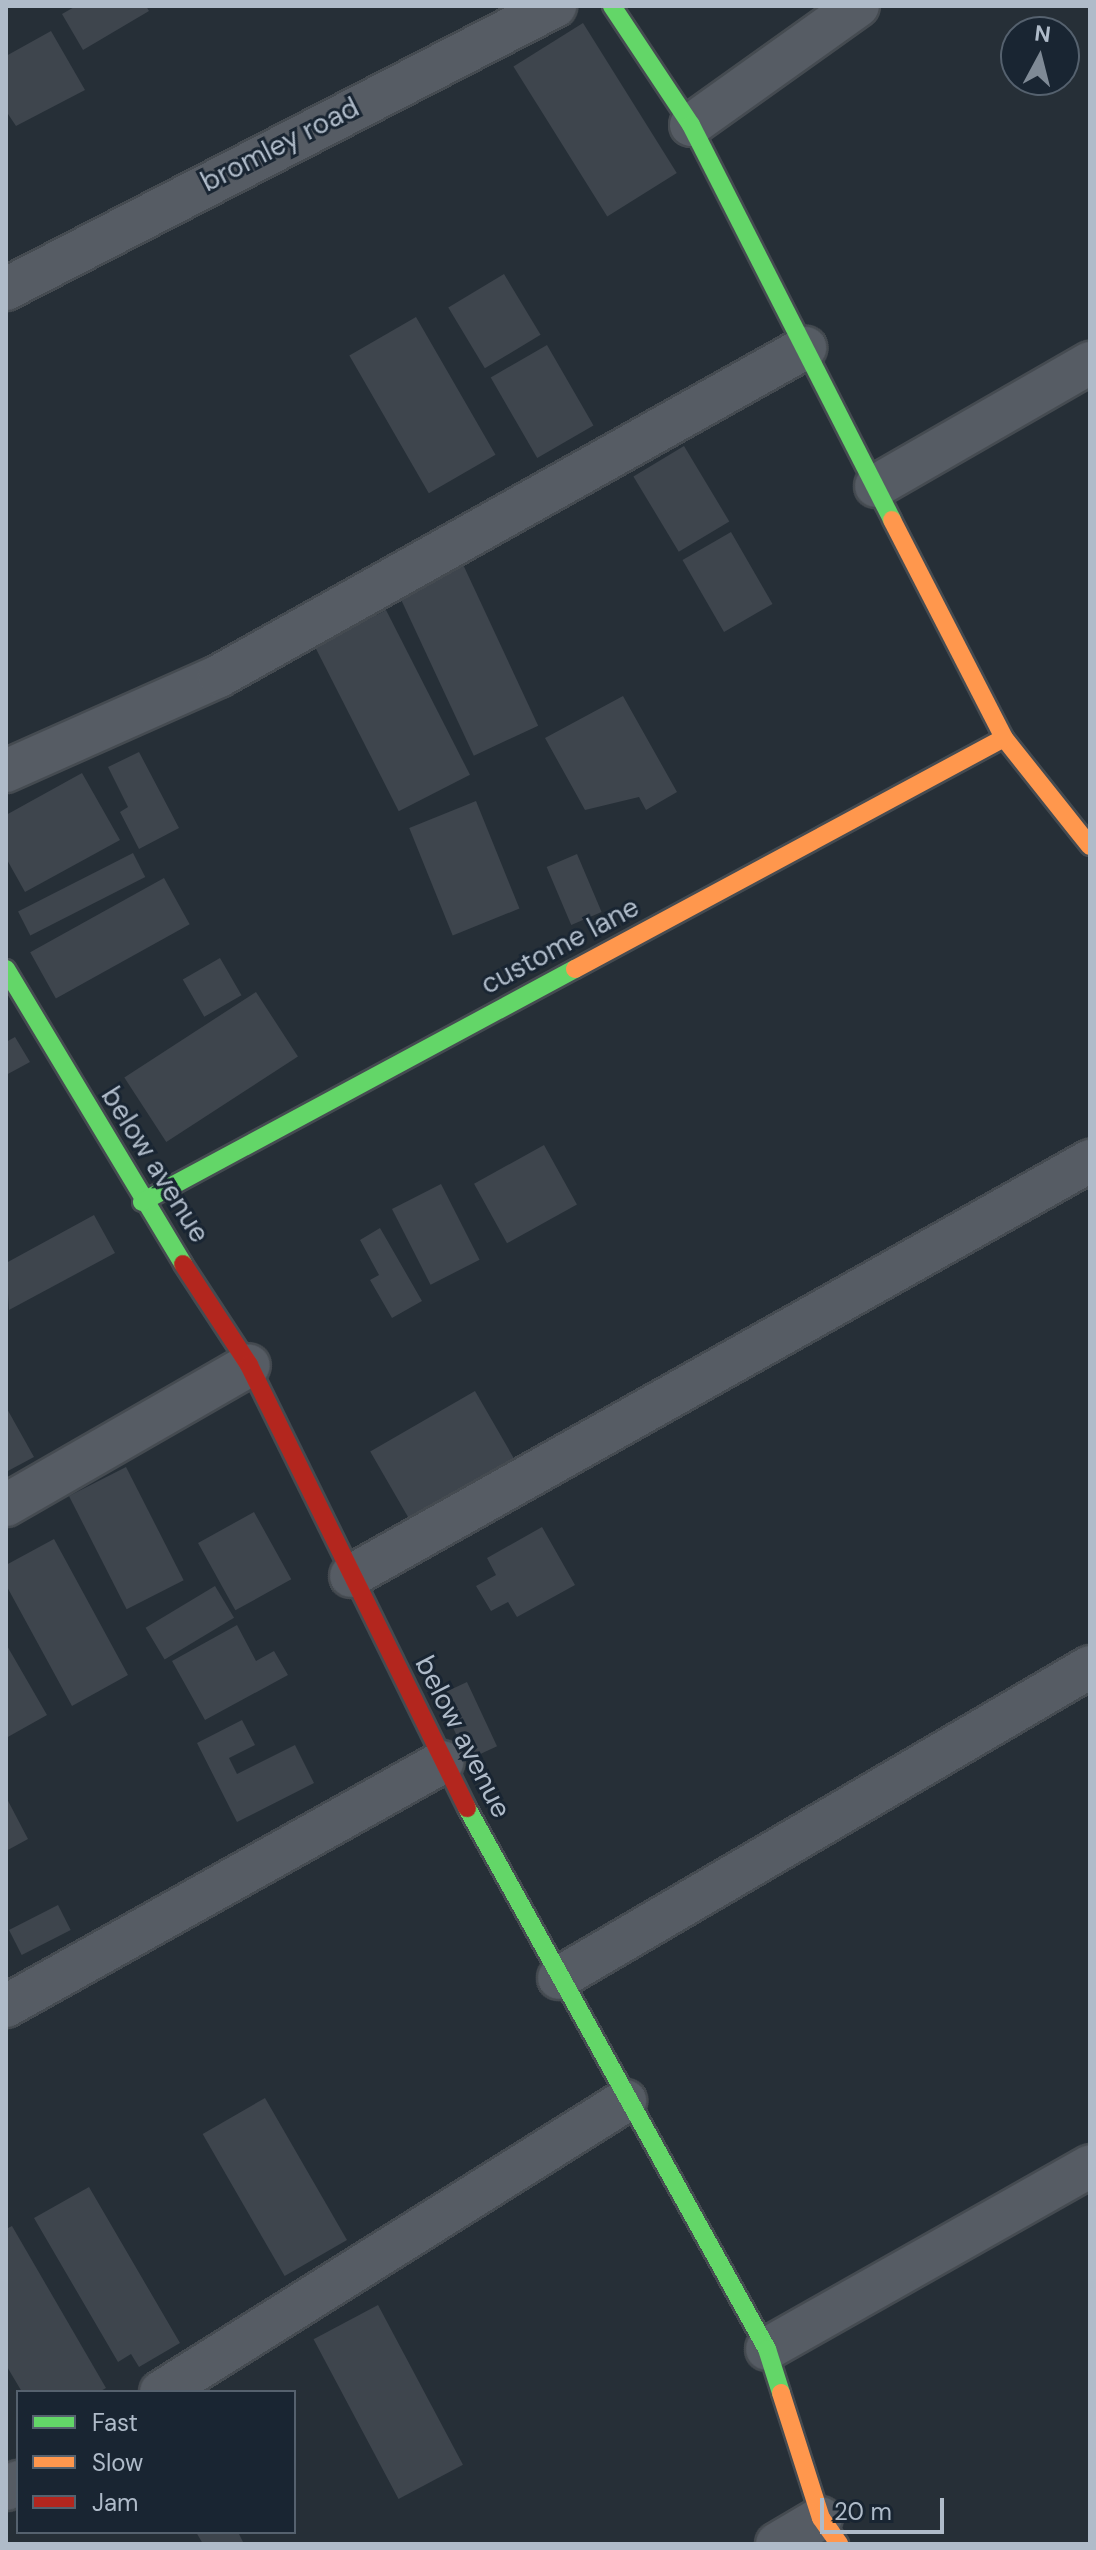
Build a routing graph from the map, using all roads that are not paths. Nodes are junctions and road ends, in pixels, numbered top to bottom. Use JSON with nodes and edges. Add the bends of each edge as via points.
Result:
{"nodes":[{"id":1,"x":555,"y":6,"type":"edge"},
{"id":2,"x":612,"y":6,"type":"edge"},
{"id":3,"x":858,"y":6,"type":"edge"},
{"id":4,"x":691,"y":125,"type":"junction"},
{"id":5,"x":6,"y":289,"type":"edge"},
{"id":6,"x":805,"y":348,"type":"junction"},
{"id":7,"x":1090,"y":363,"type":"edge"},
{"id":8,"x":876,"y":486,"type":"junction"},
{"id":9,"x":1004,"y":738,"type":"junction"},
{"id":10,"x":6,"y":771,"type":"edge"},
{"id":11,"x":1090,"y":846,"type":"edge"},
{"id":12,"x":11,"y":991,"type":"edge"},
{"id":13,"x":1090,"y":1161,"type":"edge"},
{"id":14,"x":142,"y":1202,"type":"junction"},
{"id":15,"x":249,"y":1365,"type":"junction"},
{"id":16,"x":6,"y":1505,"type":"edge"},
{"id":17,"x":351,"y":1576,"type":"junction"},
{"id":18,"x":1090,"y":1667,"type":"edge"},
{"id":19,"x":442,"y":1762,"type":"junction"},
{"id":20,"x":559,"y":1978,"type":"junction"},
{"id":21,"x":6,"y":2006,"type":"edge"},
{"id":22,"x":625,"y":2101,"type":"junction"},
{"id":23,"x":1090,"y":2166,"type":"edge"},
{"id":24,"x":767,"y":2349,"type":"junction"},
{"id":25,"x":164,"y":2390,"type":"edge"},
{"id":26,"x":830,"y":2531,"type":"edge"},
{"id":27,"x":777,"y":2544,"type":"edge"}],
"edges":[{"from":1,"to":5,"type":"street","name":"bromley road"},
{"from":2,"to":4,"type":"street"},
{"from":3,"to":4,"type":"street"},
{"from":4,"to":6,"type":"street"},
{"from":6,"to":8,"type":"street"},
{"from":6,"to":10,"type":"street","via":[[219,676]]},
{"from":7,"to":8,"type":"street"},
{"from":8,"to":9,"type":"street"},
{"from":9,"to":11,"type":"street"},
{"from":9,"to":14,"type":"street","name":"custome lane"},
{"from":12,"to":14,"type":"street","name":"below avenue"},
{"from":13,"to":17,"type":"street"},
{"from":14,"to":15,"type":"street","name":"below avenue"},
{"from":15,"to":16,"type":"street"},
{"from":15,"to":17,"type":"street","name":"below avenue"},
{"from":17,"to":19,"type":"street","name":"below avenue"},
{"from":18,"to":20,"type":"street"},
{"from":19,"to":20,"type":"street","name":"below avenue"},
{"from":19,"to":21,"type":"street"},
{"from":20,"to":22,"type":"street","name":"below avenue"},
{"from":22,"to":24,"type":"street","name":"below avenue"},
{"from":22,"to":25,"type":"street"},
{"from":23,"to":24,"type":"street"},
{"from":24,"to":26,"type":"street","name":"below avenue"},
{"from":26,"to":27,"type":"street"}]}
